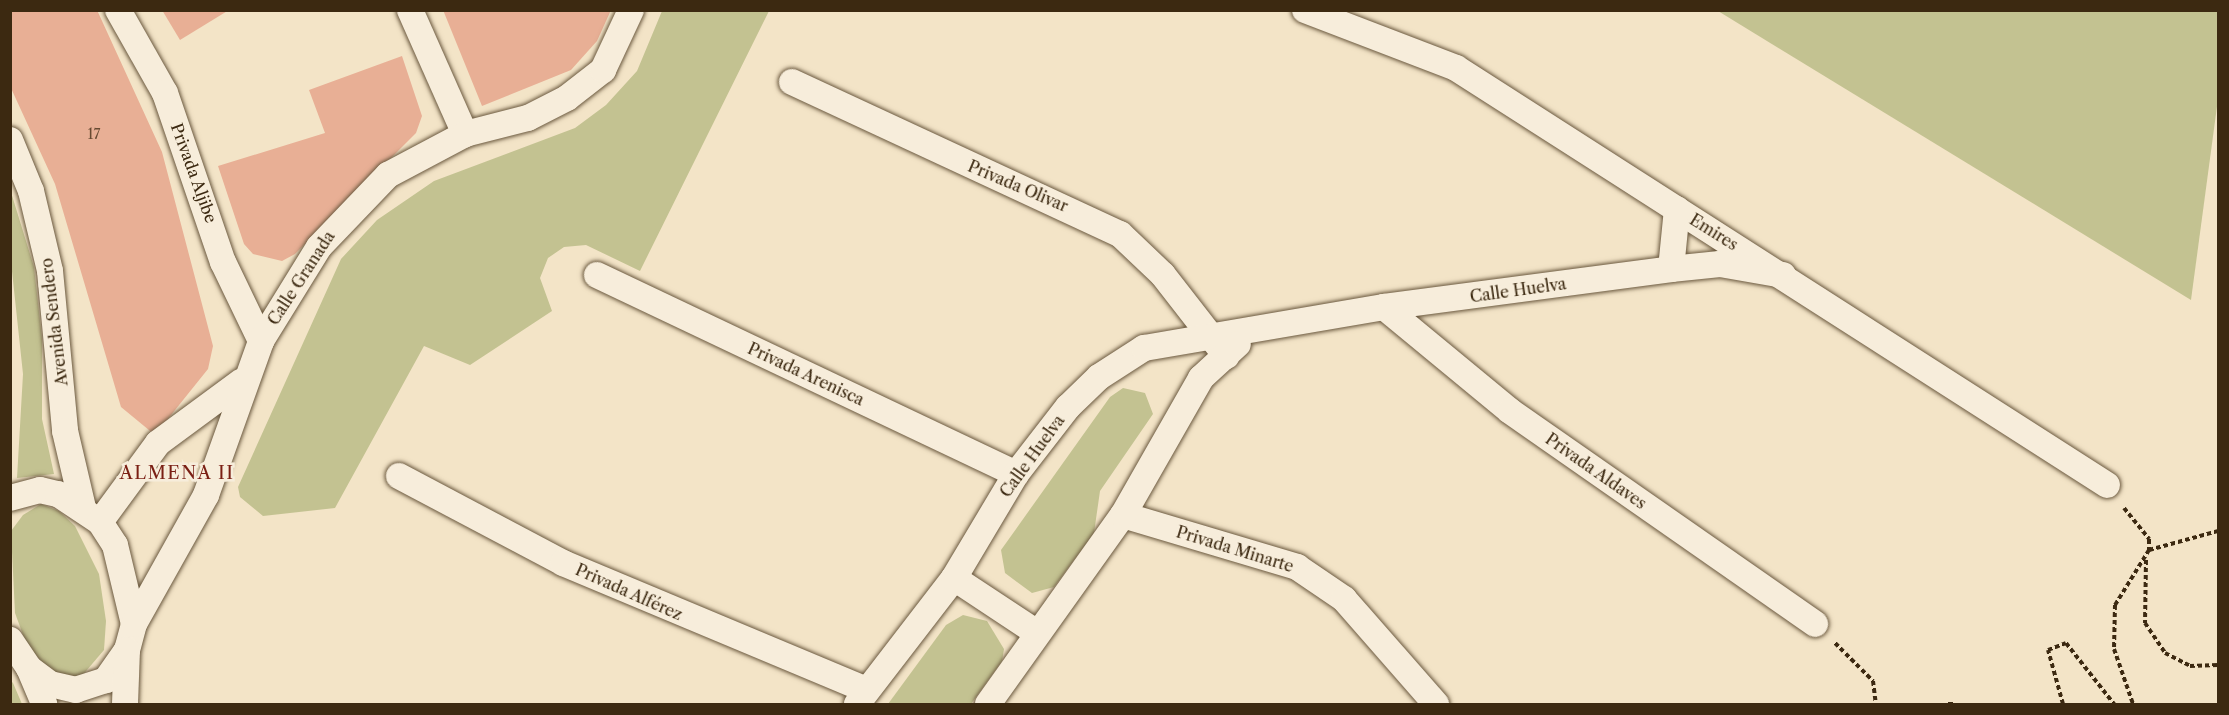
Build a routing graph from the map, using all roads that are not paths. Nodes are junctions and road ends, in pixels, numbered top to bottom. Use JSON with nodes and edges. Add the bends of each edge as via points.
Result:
{"nodes":[{"id":1,"x":118,"y":10,"type":"edge"},
{"id":2,"x":410,"y":10,"type":"edge"},
{"id":3,"x":631,"y":10,"type":"edge"},
{"id":4,"x":1305,"y":10,"type":"edge"},
{"id":5,"x":792,"y":82,"type":"dead end"},
{"id":6,"x":465,"y":134,"type":"junction"},
{"id":7,"x":10,"y":140,"type":"edge"},
{"id":8,"x":1677,"y":208,"type":"junction"},
{"id":9,"x":1671,"y":269,"type":"junction"},
{"id":10,"x":597,"y":275,"type":"dead end"},
{"id":11,"x":1783,"y":275,"type":"junction"},
{"id":12,"x":1384,"y":308,"type":"junction"},
{"id":13,"x":1253,"y":330,"type":"junction"},
{"id":14,"x":1212,"y":334,"type":"junction"},
{"id":15,"x":261,"y":341,"type":"junction"},
{"id":16,"x":1226,"y":357,"type":"junction"},
{"id":17,"x":242,"y":381,"type":"junction"},
{"id":18,"x":1016,"y":474,"type":"junction"},
{"id":19,"x":399,"y":476,"type":"dead end"},
{"id":20,"x":2107,"y":485,"type":"road end"},
{"id":21,"x":10,"y":498,"type":"edge"},
{"id":22,"x":91,"y":515,"type":"junction"},
{"id":23,"x":1123,"y":515,"type":"junction"},
{"id":24,"x":954,"y":578,"type":"junction"},
{"id":25,"x":134,"y":624,"type":"junction"},
{"id":26,"x":1815,"y":624,"type":"road end"},
{"id":27,"x":1037,"y":633,"type":"junction"},
{"id":28,"x":10,"y":640,"type":"edge"},
{"id":29,"x":128,"y":650,"type":"junction"},
{"id":30,"x":29,"y":668,"type":"junction"},
{"id":31,"x":862,"y":697,"type":"edge"},
{"id":32,"x":44,"y":705,"type":"edge"},
{"id":33,"x":124,"y":705,"type":"edge"},
{"id":34,"x":988,"y":705,"type":"edge"},
{"id":35,"x":1436,"y":705,"type":"edge"}],
"edges":[{"from":1,"to":15,"type":"street","name":"Privada Aljibe","via":[[165,93],[223,262]]},
{"from":2,"to":6,"type":"street"},
{"from":3,"to":6,"type":"street","name":"Calle Granada","via":[[603,70],[567,98],[528,118]]},
{"from":4,"to":8,"type":"street","name":"Emires","via":[[1456,68]]},
{"from":5,"to":14,"type":"street","name":"Privada Olivar","via":[[1120,234]]},
{"from":6,"to":15,"type":"street","name":"Calle Granada","via":[[388,175],[351,207],[318,247]]},
{"from":7,"to":22,"type":"street","name":"Avenida Sendero","via":[[31,191],[50,272],[65,430]]},
{"from":8,"to":9,"type":"street"},
{"from":8,"to":11,"type":"street","name":"Emires"},
{"from":9,"to":11,"type":"street","name":"Calle Huelva","via":[[1720,264]]},
{"from":9,"to":12,"type":"street","name":"Calle Huelva"},
{"from":10,"to":18,"type":"street","name":"Privada Arenisca"},
{"from":11,"to":20,"type":"street","name":"Emires"},
{"from":12,"to":13,"type":"street","name":"Calle Huelva"},
{"from":12,"to":26,"type":"street","name":"Privada Aldaves","via":[[1510,411]]},
{"from":13,"to":14,"type":"street","name":"Calle Huelva"},
{"from":13,"to":16,"type":"street"},
{"from":14,"to":16,"type":"street","name":"Privada Olivar"},
{"from":14,"to":18,"type":"street","name":"Calle Huelva","via":[[1144,348],[1099,377]]},
{"from":15,"to":17,"type":"street","name":"Calle Granada"},
{"from":16,"to":23,"type":"street","via":[[1201,378]]},
{"from":17,"to":22,"type":"street","name":"Calle Granada","via":[[158,443]]},
{"from":17,"to":25,"type":"street","name":"Calle Granada","via":[[206,495]]},
{"from":18,"to":24,"type":"street","name":"Calle Huelva"},
{"from":19,"to":31,"type":"street","name":"Privada Alférez","via":[[573,567]]},
{"from":21,"to":22,"type":"street","via":[[40,490]]},
{"from":22,"to":25,"type":"street","name":"Avenida Sendero","via":[[115,545]]},
{"from":23,"to":27,"type":"street"},
{"from":23,"to":35,"type":"street","name":"Privada Minarte","via":[[1297,567],[1344,599],[1404,662]]},
{"from":24,"to":27,"type":"street"},
{"from":24,"to":31,"type":"street","name":"Calle Huelva"},
{"from":25,"to":29,"type":"street"},
{"from":27,"to":34,"type":"street"},
{"from":28,"to":30,"type":"street"},
{"from":29,"to":30,"type":"street","via":[[106,680],[76,690],[50,684]]},
{"from":29,"to":33,"type":"street"},
{"from":30,"to":32,"type":"street"}]}
